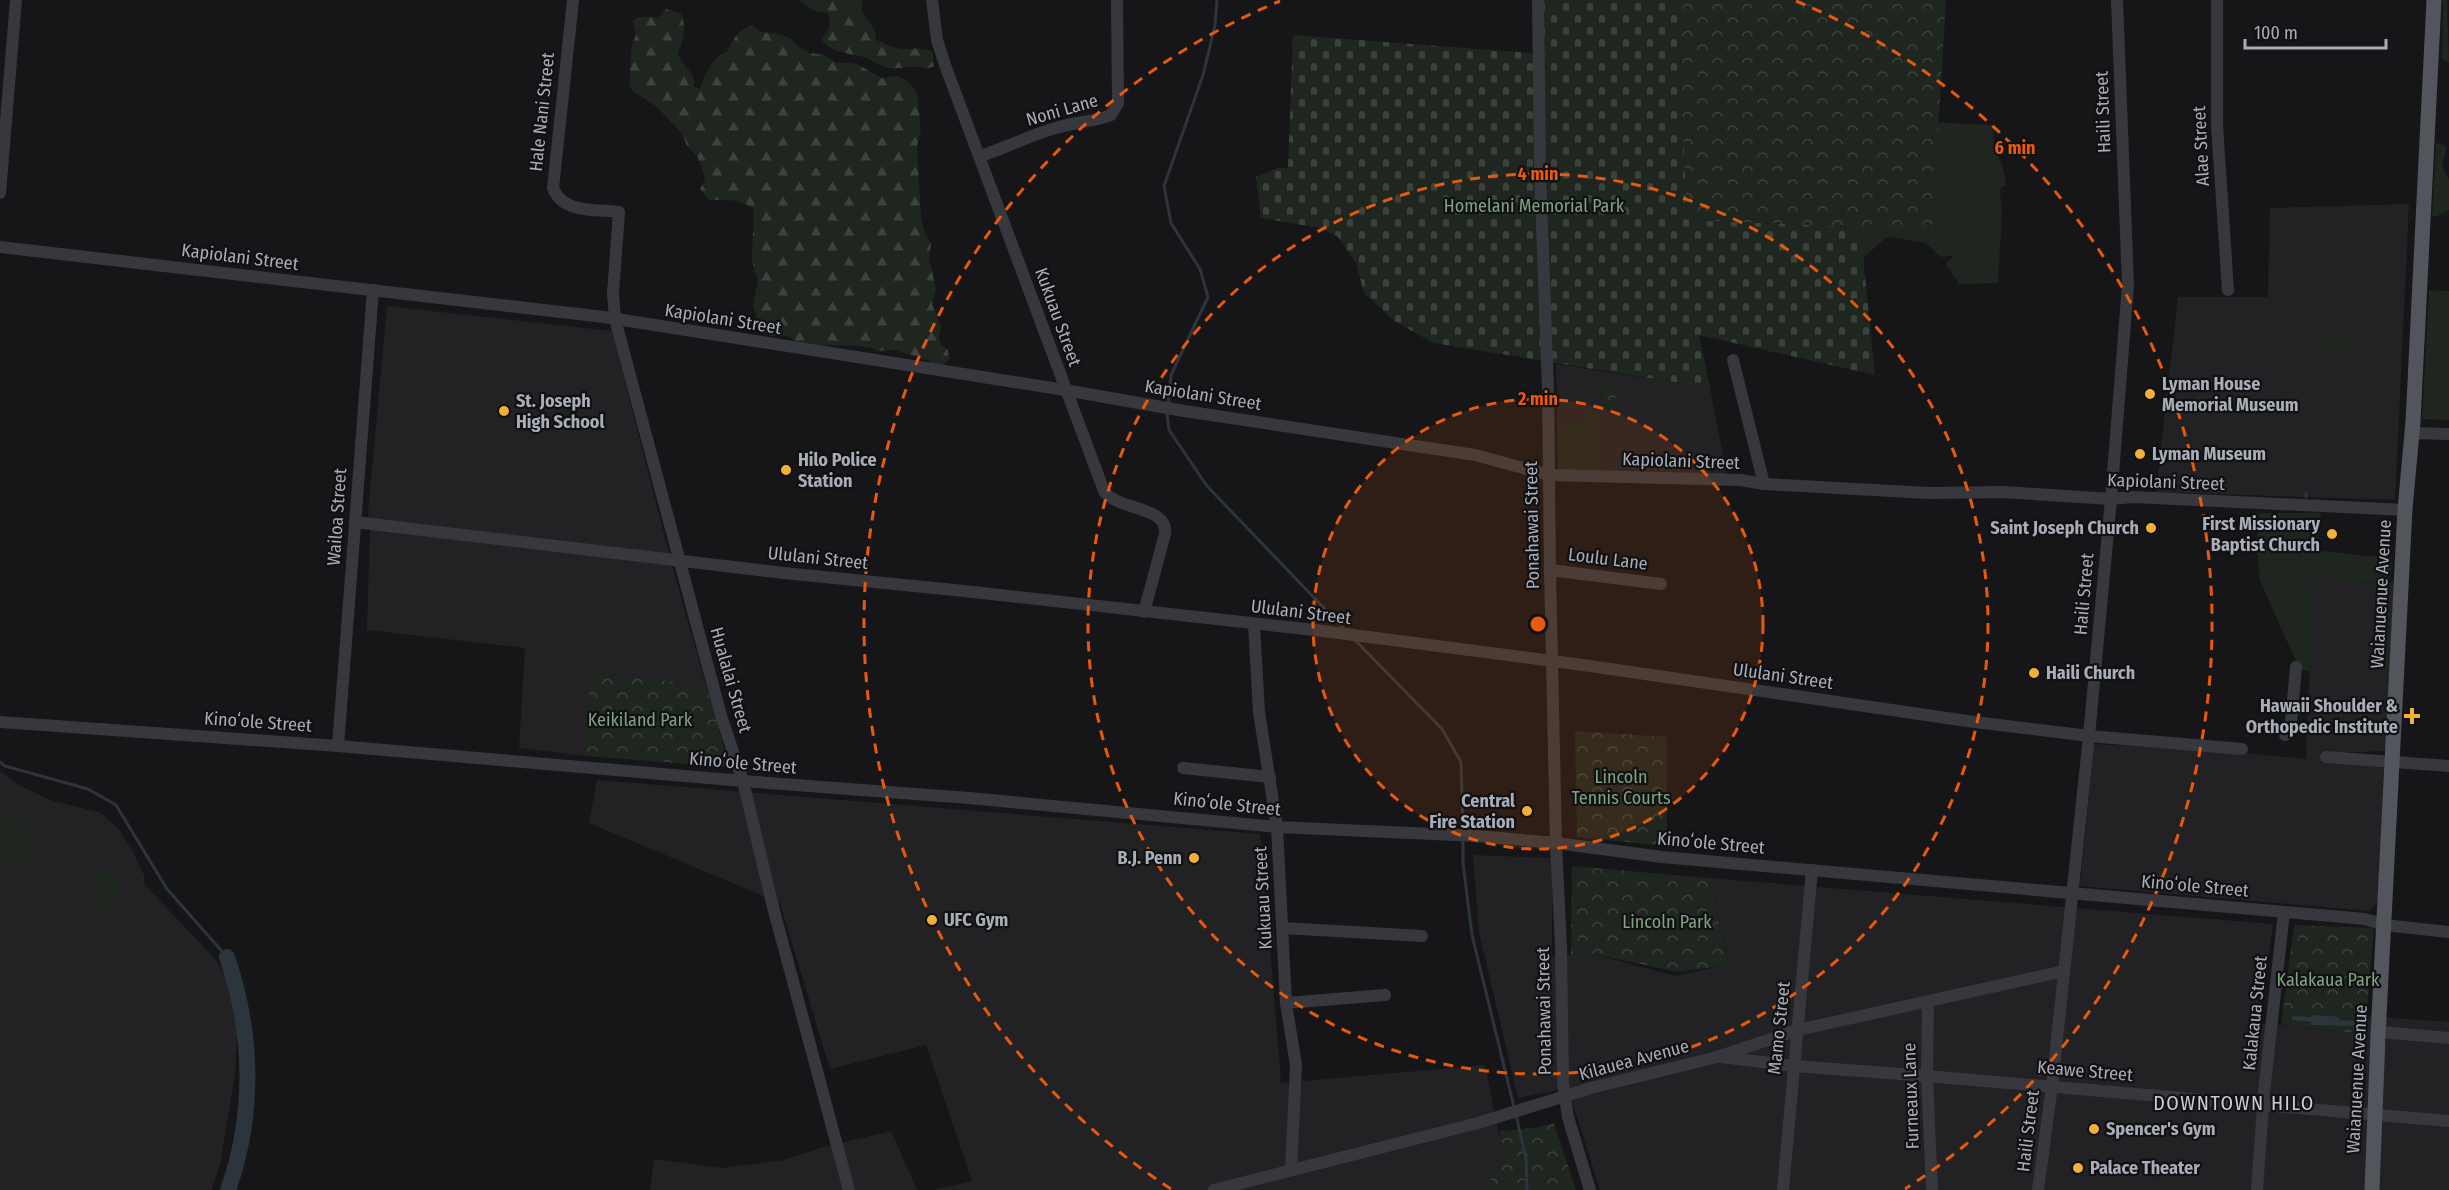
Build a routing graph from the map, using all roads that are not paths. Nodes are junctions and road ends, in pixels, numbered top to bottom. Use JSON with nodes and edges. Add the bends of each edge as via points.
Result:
{"nodes":[{"id":1,"x":16,"y":0,"type":"edge"},
{"id":2,"x":573,"y":0,"type":"edge"},
{"id":3,"x":932,"y":0,"type":"edge"},
{"id":4,"x":1117,"y":0,"type":"edge"},
{"id":5,"x":1538,"y":0,"type":"edge"},
{"id":6,"x":2117,"y":0,"type":"edge"},
{"id":7,"x":2217,"y":0,"type":"edge"},
{"id":8,"x":2434,"y":0,"type":"edge"},
{"id":9,"x":980,"y":156,"type":"junction"},
{"id":10,"x":0,"y":193,"type":"edge"},
{"id":11,"x":619,"y":212,"type":"joint"},
{"id":12,"x":0,"y":247,"type":"edge"},
{"id":13,"x":373,"y":290,"type":"junction"},
{"id":14,"x":2228,"y":290,"type":"dead end"},
{"id":15,"x":615,"y":319,"type":"junction"},
{"id":16,"x":1733,"y":360,"type":"dead end"},
{"id":17,"x":1065,"y":390,"type":"junction"},
{"id":18,"x":2412,"y":433,"type":"junction"},
{"id":19,"x":2449,"y":434,"type":"edge"},
{"id":20,"x":1549,"y":475,"type":"junction"},
{"id":21,"x":1764,"y":484,"type":"junction"},
{"id":22,"x":2111,"y":499,"type":"junction"},
{"id":23,"x":2404,"y":510,"type":"junction"},
{"id":24,"x":355,"y":522,"type":"junction"},
{"id":25,"x":679,"y":561,"type":"junction"},
{"id":26,"x":1550,"y":570,"type":"junction"},
{"id":27,"x":1662,"y":584,"type":"dead end"},
{"id":28,"x":1144,"y":612,"type":"junction"},
{"id":29,"x":1254,"y":625,"type":"junction"},
{"id":30,"x":1553,"y":661,"type":"junction"},
{"id":31,"x":2296,"y":667,"type":"dead end"},
{"id":32,"x":0,"y":722,"type":"edge"},
{"id":33,"x":2285,"y":735,"type":"dead end"},
{"id":34,"x":2089,"y":736,"type":"junction"},
{"id":35,"x":338,"y":746,"type":"junction"},
{"id":36,"x":2242,"y":748,"type":"dead end"},
{"id":37,"x":2326,"y":757,"type":"dead end"},
{"id":38,"x":2392,"y":762,"type":"junction"},
{"id":39,"x":2449,"y":766,"type":"edge"},
{"id":40,"x":1183,"y":768,"type":"dead end"},
{"id":41,"x":1270,"y":777,"type":"junction"},
{"id":42,"x":743,"y":781,"type":"junction"},
{"id":43,"x":1277,"y":827,"type":"junction"},
{"id":44,"x":1556,"y":843,"type":"junction"},
{"id":45,"x":1812,"y":870,"type":"junction"},
{"id":46,"x":2072,"y":895,"type":"junction"},
{"id":47,"x":2284,"y":912,"type":"junction"},
{"id":48,"x":2384,"y":925,"type":"junction"},
{"id":49,"x":1283,"y":928,"type":"junction"},
{"id":50,"x":2449,"y":932,"type":"edge"},
{"id":51,"x":1422,"y":936,"type":"dead end"},
{"id":52,"x":2064,"y":971,"type":"junction"},
{"id":53,"x":1385,"y":995,"type":"dead end"},
{"id":54,"x":1928,"y":1002,"type":"junction"},
{"id":55,"x":1286,"y":1003,"type":"junction"},
{"id":56,"x":1798,"y":1030,"type":"junction"},
{"id":57,"x":2379,"y":1032,"type":"junction"},
{"id":58,"x":2449,"y":1038,"type":"edge"},
{"id":59,"x":1717,"y":1057,"type":"junction"},
{"id":60,"x":1794,"y":1066,"type":"junction"},
{"id":61,"x":1927,"y":1076,"type":"junction"},
{"id":62,"x":2052,"y":1086,"type":"junction"},
{"id":63,"x":1563,"y":1098,"type":"junction"},
{"id":64,"x":2263,"y":1104,"type":"junction"},
{"id":65,"x":2375,"y":1114,"type":"junction"},
{"id":66,"x":2449,"y":1121,"type":"edge"},
{"id":67,"x":1291,"y":1170,"type":"junction"},
{"id":68,"x":849,"y":1190,"type":"edge"},
{"id":69,"x":1214,"y":1190,"type":"edge"},
{"id":70,"x":1590,"y":1190,"type":"edge"},
{"id":71,"x":1783,"y":1190,"type":"edge"},
{"id":72,"x":1932,"y":1190,"type":"edge"},
{"id":73,"x":2038,"y":1190,"type":"edge"},
{"id":74,"x":2257,"y":1190,"type":"edge"},
{"id":75,"x":2372,"y":1190,"type":"edge"}],
"edges":[{"from":1,"to":10,"type":"street"},
{"from":2,"to":11,"type":"street","name":"Hale Nani Street","via":[[553,188],[566,205]]},
{"from":3,"to":9,"type":"street","name":"Kukuau Street","via":[[940,49]]},
{"from":4,"to":9,"type":"street","name":"Noni Lane","via":[[1118,103],[1111,115],[1030,136]]},
{"from":5,"to":20,"type":"street","name":"Ponahawai Street"},
{"from":6,"to":22,"type":"street","name":"Haili Street","via":[[2128,285]]},
{"from":7,"to":14,"type":"street","name":"Alae Street","via":[[2217,125]]},
{"from":8,"to":18,"type":"main road","name":"Waianuenue Avenue"},
{"from":9,"to":17,"type":"street","name":"Kukuau Street"},
{"from":11,"to":15,"type":"street","name":"Hualalai Street"},
{"from":12,"to":13,"type":"street","name":"Kapiolani Street"},
{"from":13,"to":15,"type":"street","name":"Kapiolani Street"},
{"from":13,"to":24,"type":"street","name":"Wailoa Street"},
{"from":15,"to":17,"type":"street","name":"Kapiolani Street"},
{"from":15,"to":25,"type":"street","name":"Hualalai Street"},
{"from":16,"to":21,"type":"street"},
{"from":17,"to":20,"type":"street","name":"Kapiolani Street","via":[[1475,455]]},
{"from":17,"to":28,"type":"street","name":"Kukuau Street","via":[[1107,495],[1158,516],[1165,525]]},
{"from":18,"to":19,"type":"street"},
{"from":18,"to":23,"type":"main road","name":"Waianuenue Avenue"},
{"from":20,"to":21,"type":"street","name":"Kapiolani Street"},
{"from":20,"to":26,"type":"street","name":"Ponahawai Street"},
{"from":21,"to":22,"type":"street","name":"Kapiolani Street"},
{"from":22,"to":23,"type":"street","name":"Kapiolani Street"},
{"from":22,"to":34,"type":"street","name":"Haili Street"},
{"from":23,"to":38,"type":"main road","name":"Waianuenue Avenue"},
{"from":24,"to":25,"type":"street","name":"Ululani Street"},
{"from":24,"to":35,"type":"street","name":"Wailoa Street"},
{"from":25,"to":28,"type":"street","name":"Ululani Street"},
{"from":25,"to":42,"type":"street","name":"Hualalai Street"},
{"from":26,"to":27,"type":"street","name":"Loulu Lane"},
{"from":26,"to":30,"type":"street","name":"Ponahawai Street"},
{"from":28,"to":29,"type":"street","name":"Ululani Street"},
{"from":29,"to":30,"type":"street","name":"Ululani Street"},
{"from":29,"to":41,"type":"street","name":"Kukuau Street","via":[[1259,712]]},
{"from":30,"to":34,"type":"street","name":"Ululani Street"},
{"from":30,"to":44,"type":"street","name":"Ponahawai Street"},
{"from":31,"to":33,"type":"street","via":[[2291,722]]},
{"from":32,"to":35,"type":"street","name":"Kinoʻole Street"},
{"from":34,"to":36,"type":"street","name":"Ululani Street"},
{"from":34,"to":46,"type":"street","name":"Haili Street"},
{"from":35,"to":42,"type":"street","name":"Kinoʻole Street"},
{"from":37,"to":38,"type":"street"},
{"from":38,"to":39,"type":"street"},
{"from":38,"to":48,"type":"main road","name":"Waianuenue Avenue"},
{"from":40,"to":41,"type":"street"},
{"from":41,"to":43,"type":"street","name":"Kukuau Street"},
{"from":42,"to":43,"type":"street","name":"Kinoʻole Street"},
{"from":42,"to":68,"type":"street","name":"Hualalai Street","via":[[774,914]]},
{"from":43,"to":44,"type":"street","name":"Kinoʻole Street"},
{"from":43,"to":49,"type":"street","name":"Kukuau Street"},
{"from":44,"to":45,"type":"street","name":"Kinoʻole Street"},
{"from":44,"to":63,"type":"street","name":"Ponahawai Street"},
{"from":45,"to":46,"type":"street","name":"Kinoʻole Street"},
{"from":45,"to":56,"type":"street","name":"Mamo Street"},
{"from":46,"to":47,"type":"street","name":"Kinoʻole Street"},
{"from":46,"to":52,"type":"street","name":"Haili Street"},
{"from":47,"to":48,"type":"street","name":"Kinoʻole Street","via":[[2365,919]]},
{"from":47,"to":64,"type":"street","name":"Kalakaua Street"},
{"from":48,"to":50,"type":"street","name":"Kinoʻole Street"},
{"from":48,"to":57,"type":"main road","name":"Waianuenue Avenue"},
{"from":49,"to":51,"type":"street"},
{"from":49,"to":55,"type":"street","name":"Kukuau Street"},
{"from":52,"to":54,"type":"street","name":"Kilauea Avenue"},
{"from":52,"to":62,"type":"street","name":"Haili Street"},
{"from":53,"to":55,"type":"street"},
{"from":54,"to":56,"type":"street","name":"Kilauea Avenue"},
{"from":54,"to":61,"type":"street","name":"Furneaux Lane"},
{"from":55,"to":67,"type":"street","name":"Kukuau Street","via":[[1296,1065]]},
{"from":56,"to":59,"type":"street","name":"Kilauea Avenue"},
{"from":56,"to":60,"type":"street","name":"Mamo Street"},
{"from":57,"to":58,"type":"street"},
{"from":57,"to":65,"type":"main road","name":"Waianuenue Avenue"},
{"from":59,"to":60,"type":"street","name":"Keawe Street"},
{"from":59,"to":63,"type":"street","name":"Kilauea Avenue"},
{"from":60,"to":61,"type":"street","name":"Keawe Street"},
{"from":60,"to":71,"type":"street","name":"Mamo Street"},
{"from":61,"to":62,"type":"street","name":"Keawe Street"},
{"from":61,"to":72,"type":"street","name":"Furneaux Lane"},
{"from":62,"to":64,"type":"street","name":"Keawe Street"},
{"from":62,"to":73,"type":"street","name":"Haili Street"},
{"from":63,"to":67,"type":"street","name":"Kilauea Avenue","via":[[1478,1124]]},
{"from":63,"to":70,"type":"street","name":"Ponahawai Street"},
{"from":64,"to":65,"type":"street","name":"Keawe Street"},
{"from":64,"to":74,"type":"street","name":"Kalakaua Street"},
{"from":65,"to":66,"type":"street","name":"Keawe Street"},
{"from":65,"to":75,"type":"main road","name":"Waianuenue Avenue"},
{"from":67,"to":69,"type":"street","name":"Kilauea Avenue"}]}
